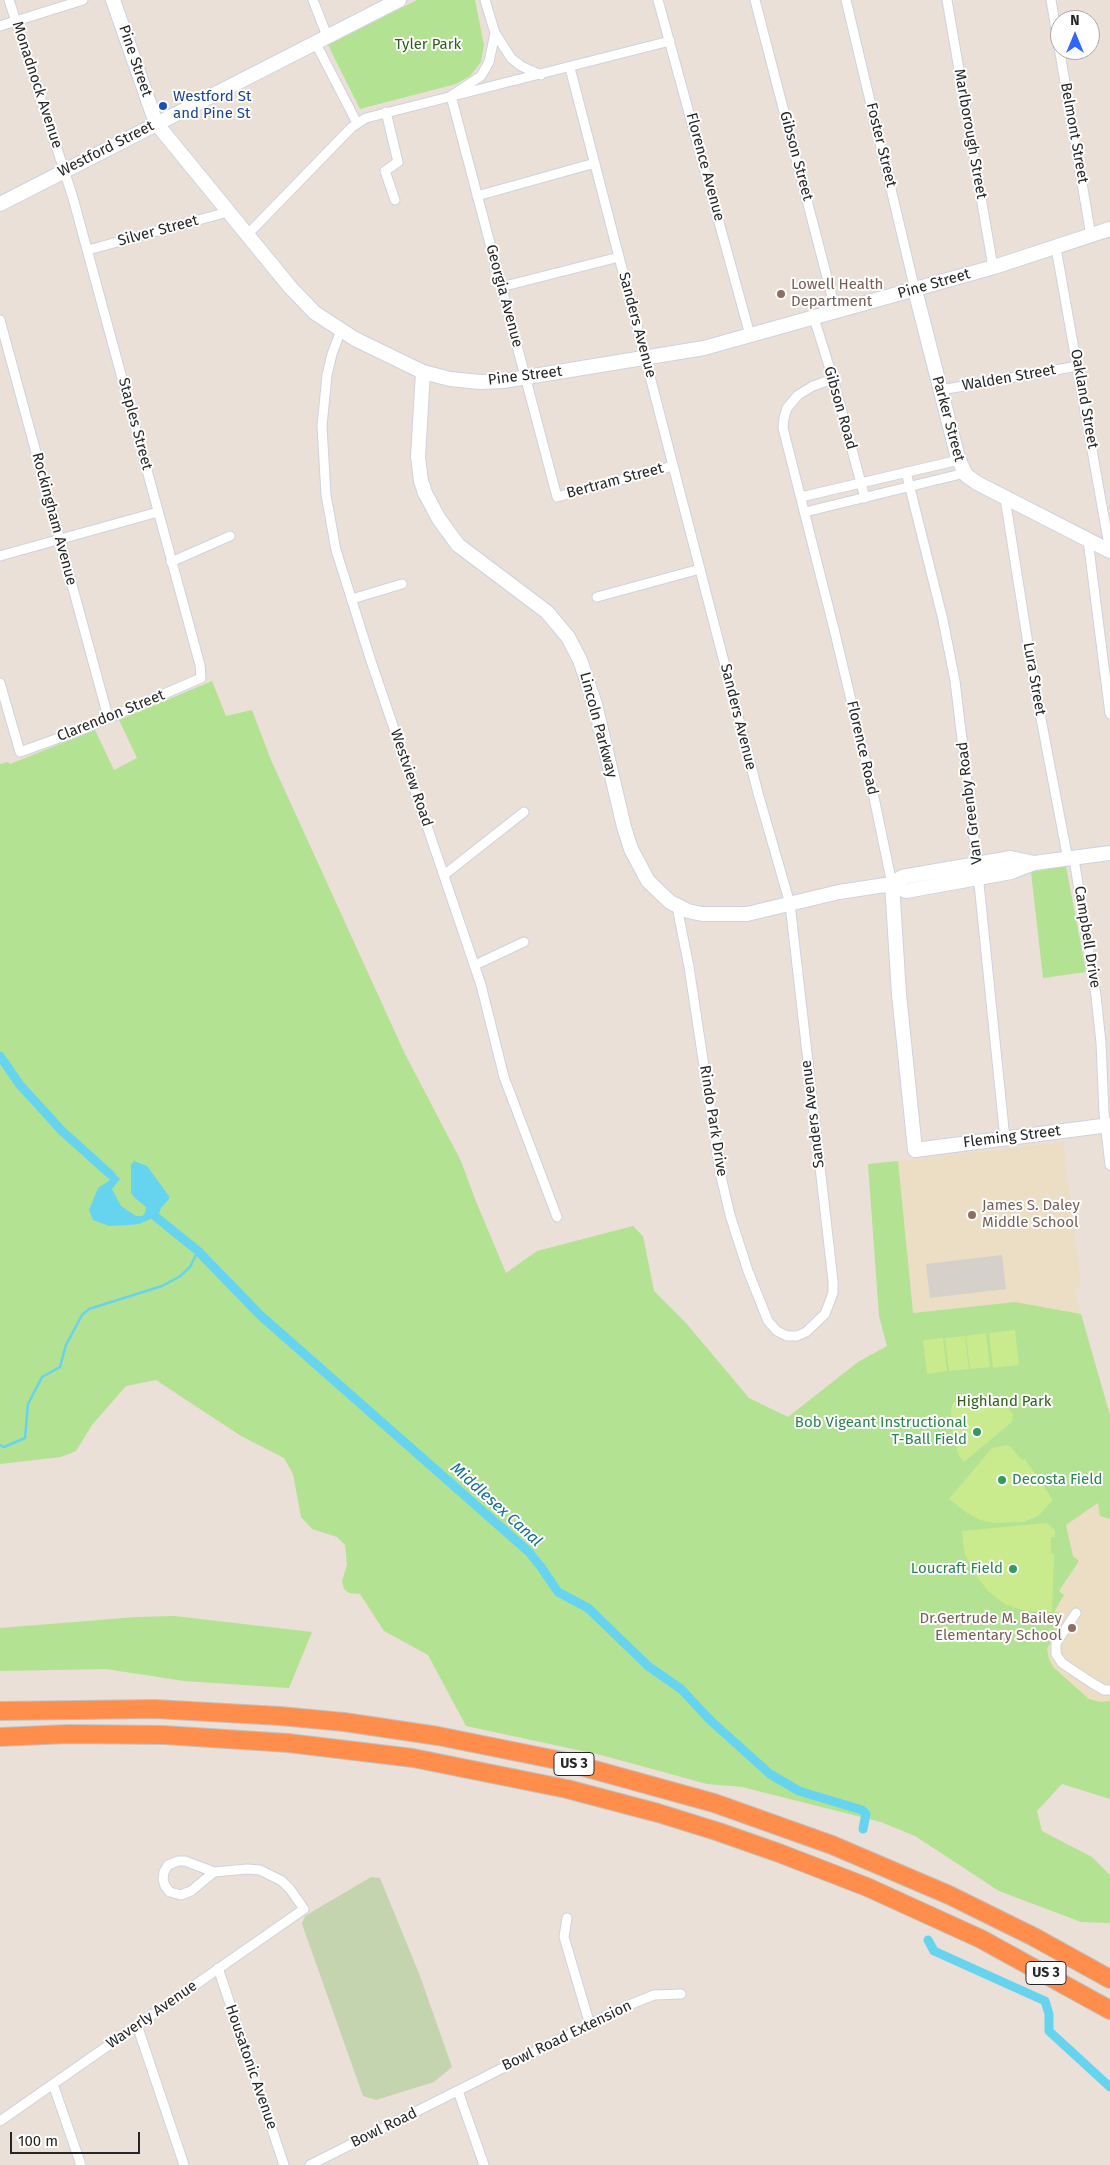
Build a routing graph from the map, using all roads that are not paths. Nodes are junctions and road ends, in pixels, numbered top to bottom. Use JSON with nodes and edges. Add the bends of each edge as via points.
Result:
{"nodes":[{"id":1,"x":9,"y":0,"type":"edge"},
{"id":2,"x":83,"y":0,"type":"edge"},
{"id":3,"x":114,"y":0,"type":"edge"},
{"id":4,"x":313,"y":0,"type":"edge"},
{"id":5,"x":399,"y":0,"type":"edge"},
{"id":6,"x":485,"y":0,"type":"edge"},
{"id":7,"x":658,"y":0,"type":"edge"},
{"id":8,"x":756,"y":0,"type":"edge"},
{"id":9,"x":846,"y":0,"type":"edge"},
{"id":10,"x":947,"y":0,"type":"edge"},
{"id":11,"x":1051,"y":0,"type":"edge"},
{"id":12,"x":16,"y":21,"type":"junction"},
{"id":13,"x":0,"y":26,"type":"edge"},
{"id":14,"x":495,"y":33,"type":"junction"},
{"id":15,"x":321,"y":39,"type":"junction"},
{"id":16,"x":670,"y":42,"type":"junction"},
{"id":17,"x":570,"y":68,"type":"junction"},
{"id":18,"x":542,"y":75,"type":"junction"},
{"id":19,"x":451,"y":96,"type":"junction"},
{"id":20,"x":386,"y":112,"type":"junction"},
{"id":21,"x":357,"y":123,"type":"junction"},
{"id":22,"x":156,"y":124,"type":"junction"},
{"id":23,"x":595,"y":163,"type":"junction"},
{"id":24,"x":65,"y":170,"type":"junction"},
{"id":25,"x":477,"y":196,"type":"junction"},
{"id":26,"x":395,"y":200,"type":"dead end"},
{"id":27,"x":0,"y":204,"type":"edge"},
{"id":28,"x":228,"y":212,"type":"junction"},
{"id":29,"x":1110,"y":229,"type":"edge"},
{"id":30,"x":247,"y":235,"type":"junction"},
{"id":31,"x":1091,"y":236,"type":"junction"},
{"id":32,"x":1056,"y":248,"type":"junction"},
{"id":33,"x":88,"y":250,"type":"junction"},
{"id":34,"x":619,"y":257,"type":"junction"},
{"id":35,"x":993,"y":267,"type":"junction"},
{"id":36,"x":501,"y":287,"type":"junction"},
{"id":37,"x":915,"y":290,"type":"junction"},
{"id":38,"x":836,"y":312,"type":"junction"},
{"id":39,"x":814,"y":318,"type":"junction"},
{"id":40,"x":0,"y":320,"type":"edge"},
{"id":41,"x":341,"y":330,"type":"junction"},
{"id":42,"x":750,"y":335,"type":"junction"},
{"id":43,"x":646,"y":358,"type":"junction"},
{"id":44,"x":1078,"y":366,"type":"junction"},
{"id":45,"x":423,"y":372,"type":"junction"},
{"id":46,"x":526,"y":378,"type":"junction"},
{"id":47,"x":833,"y":379,"type":"junction"},
{"id":48,"x":941,"y":390,"type":"junction"},
{"id":49,"x":958,"y":460,"type":"junction"},
{"id":50,"x":673,"y":466,"type":"junction"},
{"id":51,"x":906,"y":472,"type":"junction"},
{"id":52,"x":965,"y":474,"type":"junction"},
{"id":53,"x":861,"y":483,"type":"junction"},
{"id":54,"x":910,"y":487,"type":"junction"},
{"id":55,"x":557,"y":496,"type":"joint"},
{"id":56,"x":800,"y":497,"type":"junction"},
{"id":57,"x":865,"y":498,"type":"junction"},
{"id":58,"x":1005,"y":498,"type":"junction"},
{"id":59,"x":158,"y":512,"type":"junction"},
{"id":60,"x":805,"y":512,"type":"junction"},
{"id":61,"x":230,"y":536,"type":"dead end"},
{"id":62,"x":59,"y":540,"type":"junction"},
{"id":63,"x":1088,"y":540,"type":"junction"},
{"id":64,"x":1110,"y":551,"type":"edge"},
{"id":65,"x":0,"y":556,"type":"edge"},
{"id":66,"x":171,"y":562,"type":"junction"},
{"id":67,"x":700,"y":569,"type":"junction"},
{"id":68,"x":402,"y":584,"type":"dead end"},
{"id":69,"x":597,"y":597,"type":"dead end"},
{"id":70,"x":352,"y":599,"type":"junction"},
{"id":71,"x":201,"y":678,"type":"joint"},
{"id":72,"x":0,"y":683,"type":"edge"},
{"id":73,"x":1110,"y":714,"type":"edge"},
{"id":74,"x":108,"y":717,"type":"junction"},
{"id":75,"x":524,"y":812,"type":"dead end"},
{"id":76,"x":1110,"y":853,"type":"edge"},
{"id":77,"x":1071,"y":859,"type":"junction"},
{"id":78,"x":978,"y":871,"type":"junction"},
{"id":79,"x":444,"y":875,"type":"junction"},
{"id":80,"x":892,"y":884,"type":"junction"},
{"id":81,"x":790,"y":904,"type":"junction"},
{"id":82,"x":677,"y":906,"type":"junction"},
{"id":83,"x":524,"y":942,"type":"dead end"},
{"id":84,"x":475,"y":965,"type":"junction"},
{"id":85,"x":1108,"y":1125,"type":"edge"},
{"id":86,"x":1005,"y":1138,"type":"junction"},
{"id":87,"x":915,"y":1150,"type":"joint"},
{"id":88,"x":1110,"y":1165,"type":"edge"},
{"id":89,"x":557,"y":1217,"type":"dead end"},
{"id":90,"x":774,"y":1327,"type":"joint"},
{"id":91,"x":1076,"y":1613,"type":"dead end"},
{"id":92,"x":1110,"y":1690,"type":"edge"},
{"id":93,"x":0,"y":1711,"type":"edge"},
{"id":94,"x":0,"y":1737,"type":"edge"},
{"id":95,"x":214,"y":1872,"type":"junction"},
{"id":96,"x":567,"y":1918,"type":"dead end"},
{"id":97,"x":981,"y":1940,"type":"junction"},
{"id":98,"x":218,"y":1968,"type":"junction"},
{"id":99,"x":1110,"y":1979,"type":"edge"},
{"id":100,"x":681,"y":1994,"type":"dead end"},
{"id":101,"x":1110,"y":2010,"type":"edge"},
{"id":102,"x":1110,"y":2023,"type":"edge"},
{"id":103,"x":137,"y":2025,"type":"junction"},
{"id":104,"x":590,"y":2025,"type":"junction"},
{"id":105,"x":53,"y":2084,"type":"junction"},
{"id":106,"x":458,"y":2091,"type":"junction"},
{"id":107,"x":0,"y":2121,"type":"edge"},
{"id":108,"x":81,"y":2165,"type":"edge"},
{"id":109,"x":184,"y":2165,"type":"edge"},
{"id":110,"x":284,"y":2165,"type":"edge"},
{"id":111,"x":310,"y":2165,"type":"edge"},
{"id":112,"x":484,"y":2165,"type":"edge"}],
"edges":[{"from":1,"to":12,"type":"street","name":"Monadnock Avenue"},
{"from":2,"to":12,"type":"street"},
{"from":3,"to":22,"type":"street","name":"Pine Street"},
{"from":4,"to":15,"type":"street"},
{"from":5,"to":15,"type":"street","name":"Westford Street"},
{"from":6,"to":14,"type":"street"},
{"from":7,"to":16,"type":"street","name":"Florence Avenue"},
{"from":8,"to":38,"type":"street","name":"Gibson Street"},
{"from":9,"to":37,"type":"street","name":"Foster Street"},
{"from":10,"to":35,"type":"street","name":"Marlborough Street"},
{"from":11,"to":31,"type":"street","name":"Belmont Street"},
{"from":12,"to":13,"type":"street"},
{"from":12,"to":24,"type":"street","name":"Monadnock Avenue"},
{"from":14,"to":18,"type":"street","via":[[511,58],[520,66]]},
{"from":14,"to":19,"type":"street","via":[[486,70],[473,83]]},
{"from":15,"to":21,"type":"street"},
{"from":15,"to":22,"type":"street","name":"Westford Street"},
{"from":16,"to":17,"type":"street"},
{"from":16,"to":42,"type":"street","name":"Florence Avenue"},
{"from":17,"to":18,"type":"street"},
{"from":17,"to":23,"type":"street","name":"Sanders Avenue"},
{"from":18,"to":19,"type":"street"},
{"from":19,"to":20,"type":"street"},
{"from":19,"to":25,"type":"street","name":"Georgia Avenue"},
{"from":20,"to":21,"type":"street"},
{"from":20,"to":26,"type":"street","via":[[398,162],[385,171]]},
{"from":21,"to":30,"type":"street"},
{"from":22,"to":24,"type":"street","name":"Westford Street"},
{"from":22,"to":28,"type":"street","name":"Pine Street"},
{"from":23,"to":25,"type":"street"},
{"from":23,"to":34,"type":"street","name":"Sanders Avenue"},
{"from":24,"to":27,"type":"street","name":"Westford Street"},
{"from":24,"to":33,"type":"street","name":"Staples Street"},
{"from":25,"to":36,"type":"street","name":"Georgia Avenue"},
{"from":28,"to":30,"type":"street","name":"Pine Street"},
{"from":28,"to":33,"type":"street","name":"Silver Street"},
{"from":29,"to":31,"type":"street","name":"Pine Street"},
{"from":30,"to":41,"type":"street","name":"Pine Street","via":[[305,304]]},
{"from":31,"to":32,"type":"street","name":"Pine Street"},
{"from":32,"to":35,"type":"street","name":"Pine Street"},
{"from":32,"to":44,"type":"street","name":"Oakland Street"},
{"from":33,"to":59,"type":"street","name":"Staples Street"},
{"from":34,"to":36,"type":"street"},
{"from":34,"to":43,"type":"street","name":"Sanders Avenue"},
{"from":35,"to":37,"type":"street","name":"Pine Street"},
{"from":36,"to":46,"type":"street","name":"Georgia Avenue"},
{"from":37,"to":38,"type":"street","name":"Pine Street"},
{"from":37,"to":48,"type":"street","name":"Parker Street"},
{"from":38,"to":39,"type":"street","name":"Pine Street"},
{"from":39,"to":42,"type":"street","name":"Pine Street"},
{"from":39,"to":47,"type":"street","name":"Gibson Road"},
{"from":40,"to":62,"type":"street","name":"Rockingham Avenue"},
{"from":41,"to":45,"type":"street","name":"Pine Street"},
{"from":41,"to":70,"type":"street","name":"Westview Road","via":[[327,375],[322,449],[336,550]]},
{"from":42,"to":43,"type":"street","name":"Pine Street","via":[[704,348]]},
{"from":43,"to":46,"type":"street","name":"Pine Street"},
{"from":43,"to":50,"type":"street","name":"Sanders Avenue"},
{"from":44,"to":48,"type":"street","name":"Walden Street"},
{"from":44,"to":64,"type":"street","name":"Oakland Street"},
{"from":45,"to":46,"type":"street","name":"Pine Street","via":[[480,382]]},
{"from":45,"to":82,"type":"street","name":"Lincoln Parkway","via":[[418,456],[425,493],[458,546],[547,612],[568,637],[580,660],[595,704],[631,850],[648,881]]},
{"from":46,"to":55,"type":"street","name":"Georgia Avenue"},
{"from":47,"to":53,"type":"street","name":"Gibson Road"},
{"from":47,"to":56,"type":"street","name":"Florence Road","via":[[798,395],[784,418],[784,438]]},
{"from":48,"to":49,"type":"street","name":"Parker Street"},
{"from":49,"to":51,"type":"street"},
{"from":49,"to":52,"type":"street","name":"Parker Street"},
{"from":50,"to":55,"type":"street","name":"Bertram Street"},
{"from":50,"to":67,"type":"street","name":"Sanders Avenue"},
{"from":51,"to":53,"type":"street"},
{"from":51,"to":54,"type":"street","name":"Van Greenby Road"},
{"from":52,"to":54,"type":"street"},
{"from":52,"to":58,"type":"street","name":"Parker Street"},
{"from":53,"to":56,"type":"street"},
{"from":53,"to":57,"type":"street","name":"Gibson Road"},
{"from":54,"to":57,"type":"street"},
{"from":54,"to":78,"type":"street","name":"Van Greenby Road","via":[[951,658]]},
{"from":56,"to":60,"type":"street","name":"Florence Road"},
{"from":57,"to":60,"type":"street"},
{"from":58,"to":63,"type":"street","name":"Parker Street"},
{"from":58,"to":77,"type":"street","name":"Lura Street","via":[[1034,682]]},
{"from":59,"to":62,"type":"street"},
{"from":59,"to":66,"type":"street","name":"Staples Street"},
{"from":60,"to":80,"type":"street","name":"Florence Road"},
{"from":61,"to":66,"type":"street"},
{"from":62,"to":65,"type":"street"},
{"from":62,"to":74,"type":"street","name":"Rockingham Avenue"},
{"from":63,"to":64,"type":"street","name":"Parker Street"},
{"from":63,"to":73,"type":"street"},
{"from":66,"to":71,"type":"street","name":"Staples Street","via":[[200,664]]},
{"from":67,"to":69,"type":"street"},
{"from":67,"to":81,"type":"street","name":"Sanders Avenue"},
{"from":68,"to":70,"type":"street"},
{"from":70,"to":79,"type":"street","name":"Westview Road"},
{"from":71,"to":74,"type":"street","name":"Clarendon Street"},
{"from":72,"to":74,"type":"street","name":"Clarendon Street","via":[[20,752]]},
{"from":75,"to":79,"type":"street"},
{"from":76,"to":77,"type":"street","name":"Lincoln Parkway"},
{"from":77,"to":78,"type":"street","name":"Lincoln Parkway","via":[[1034,863],[1011,872]]},
{"from":77,"to":85,"type":"street","name":"Campbell Drive","via":[[1096,996]]},
{"from":78,"to":80,"type":"street","name":"Lincoln Parkway","via":[[906,891]]},
{"from":78,"to":86,"type":"street","name":"Van Greenby Road"},
{"from":79,"to":84,"type":"street","name":"Westview Road"},
{"from":80,"to":81,"type":"street","name":"Lincoln Parkway"},
{"from":80,"to":87,"type":"street","name":"Florence Road","via":[[899,994]]},
{"from":81,"to":82,"type":"street","name":"Lincoln Parkway","via":[[754,913],[725,915],[702,914]]},
{"from":81,"to":90,"type":"street","name":"Sanders Avenue","via":[[833,1293],[825,1314],[806,1332],[788,1336]]},
{"from":82,"to":90,"type":"street","name":"Rindo Park Drive","via":[[724,1192],[760,1305]]},
{"from":83,"to":84,"type":"street"},
{"from":84,"to":89,"type":"street","name":"Westview Road","via":[[504,1077]]},
{"from":85,"to":86,"type":"street","name":"Fleming Street"},
{"from":85,"to":88,"type":"street","name":"Campbell Drive"},
{"from":86,"to":87,"type":"street","name":"Fleming Street"},
{"from":91,"to":92,"type":"street","via":[[1056,1643],[1056,1654],[1092,1683]]},
{"from":93,"to":99,"type":"highway","number":"US 3","via":[[154,1709],[296,1717],[429,1734],[562,1761],[683,1794],[832,1845],[949,1895]]},
{"from":94,"to":97,"type":"highway","number":"US 3","via":[[77,1734],[225,1738],[367,1752],[507,1776],[658,1813],[779,1852],[867,1887]]},
{"from":95,"to":95,"type":"street","via":[[178,1860],[168,1865],[162,1879],[167,1889],[180,1895],[191,1891]]},
{"from":95,"to":98,"type":"street","name":"Waverly Avenue","via":[[247,1869],[271,1874],[290,1889],[304,1909]]},
{"from":96,"to":104,"type":"street","via":[[564,1936]]},
{"from":97,"to":101,"type":"highway","number":"US 3"},
{"from":97,"to":102,"type":"highway"},
{"from":98,"to":103,"type":"street","name":"Waverly Avenue"},
{"from":98,"to":110,"type":"street","name":"Housatonic Avenue"},
{"from":100,"to":104,"type":"street","name":"Bowl Road Extension","via":[[642,1999]]},
{"from":103,"to":105,"type":"street","name":"Waverly Avenue"},
{"from":103,"to":109,"type":"street"},
{"from":104,"to":106,"type":"street","name":"Bowl Road Extension"},
{"from":105,"to":107,"type":"street","name":"Waverly Avenue"},
{"from":105,"to":108,"type":"street"},
{"from":106,"to":111,"type":"street","name":"Bowl Road"},
{"from":106,"to":112,"type":"street"}]}
